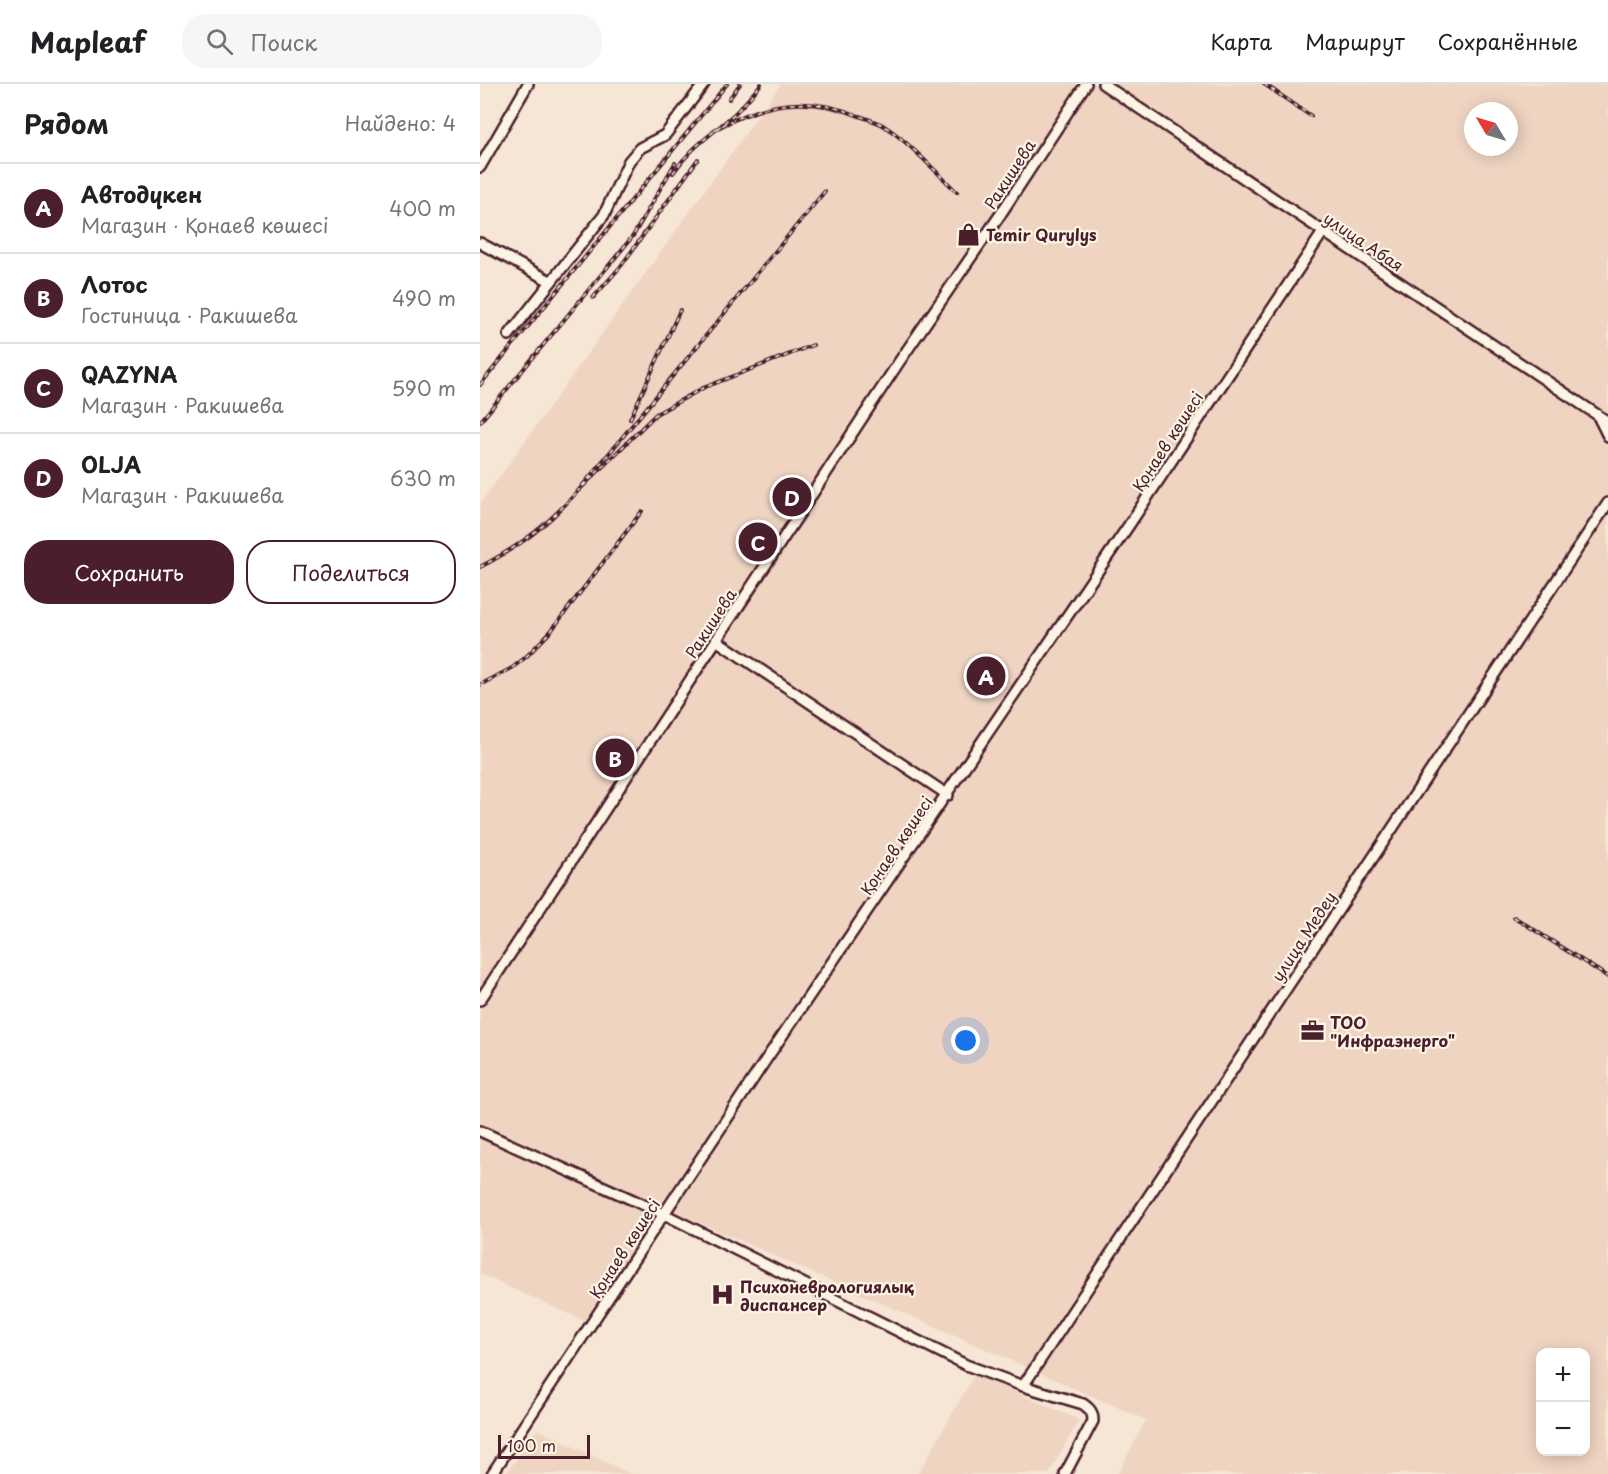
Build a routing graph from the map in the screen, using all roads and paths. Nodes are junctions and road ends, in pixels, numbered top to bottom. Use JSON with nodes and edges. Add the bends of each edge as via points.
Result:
{"nodes":[{"id":1,"x":528,"y":84,"type":"edge"},
{"id":2,"x":704,"y":84,"type":"edge"},
{"id":3,"x":1086,"y":84,"type":"edge"},
{"id":4,"x":1102,"y":84,"type":"edge"},
{"id":5,"x":480,"y":167,"type":"edge"},
{"id":6,"x":1323,"y":232,"type":"junction"},
{"id":7,"x":480,"y":243,"type":"edge"},
{"id":8,"x":550,"y":281,"type":"junction"},
{"id":9,"x":509,"y":335,"type":"dead end"},
{"id":10,"x":1596,"y":414,"type":"junction"},
{"id":11,"x":1608,"y":415,"type":"edge"},
{"id":12,"x":1608,"y":422,"type":"edge"},
{"id":13,"x":1608,"y":436,"type":"edge"},
{"id":14,"x":1608,"y":503,"type":"edge"},
{"id":15,"x":716,"y":640,"type":"junction"},
{"id":16,"x":948,"y":795,"type":"junction"},
{"id":17,"x":480,"y":1000,"type":"edge"},
{"id":18,"x":480,"y":1131,"type":"edge"},
{"id":19,"x":664,"y":1214,"type":"junction"},
{"id":20,"x":1023,"y":1386,"type":"junction"},
{"id":21,"x":492,"y":1474,"type":"edge"},
{"id":22,"x":1065,"y":1474,"type":"edge"}],
"edges":[{"from":1,"to":5,"type":"street"},
{"from":2,"to":8,"type":"street","via":[[665,135],[640,148],[629,161],[604,215]]},
{"from":3,"to":15,"type":"street","name":"Ракишева"},
{"from":4,"to":6,"type":"street","name":"улица Абая"},
{"from":6,"to":10,"type":"street","name":"улица Абая"},
{"from":6,"to":16,"type":"street","name":"Қонаев көшесі"},
{"from":7,"to":8,"type":"street"},
{"from":8,"to":9,"type":"street"},
{"from":10,"to":11,"type":"street"},
{"from":10,"to":12,"type":"street","name":"улица Абая"},
{"from":10,"to":13,"type":"street"},
{"from":14,"to":20,"type":"street","name":"улица Медеу"},
{"from":15,"to":16,"type":"street"},
{"from":15,"to":17,"type":"street","name":"Ракишева"},
{"from":16,"to":19,"type":"street","name":"Қонаев көшесі"},
{"from":18,"to":19,"type":"street"},
{"from":19,"to":20,"type":"street","via":[[966,1365]]},
{"from":19,"to":21,"type":"street","name":"Қонаев көшесі"},
{"from":20,"to":22,"type":"street","via":[[1083,1404],[1093,1414],[1090,1428]]}]}
